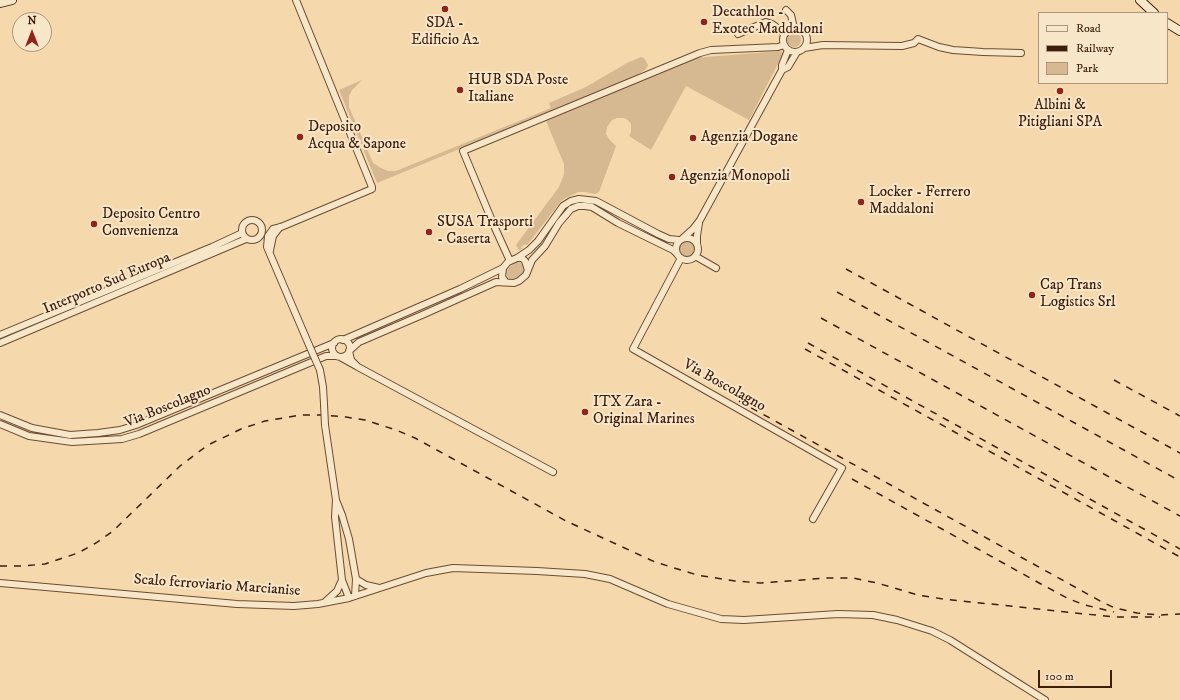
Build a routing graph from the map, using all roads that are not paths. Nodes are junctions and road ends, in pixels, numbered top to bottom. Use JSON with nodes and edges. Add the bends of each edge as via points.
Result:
{"nodes":[{"id":1,"x":12,"y":0,"type":"edge"},
{"id":2,"x":296,"y":0,"type":"edge"},
{"id":3,"x":1140,"y":0,"type":"edge"},
{"id":4,"x":0,"y":3,"type":"edge"},
{"id":5,"x":786,"y":10,"type":"dead end"},
{"id":6,"x":1153,"y":12,"type":"edge"},
{"id":7,"x":1168,"y":24,"type":"edge"},
{"id":8,"x":794,"y":28,"type":"junction"},
{"id":9,"x":1180,"y":31,"type":"edge"},
{"id":10,"x":738,"y":34,"type":"dead end"},
{"id":11,"x":784,"y":34,"type":"junction"},
{"id":12,"x":806,"y":37,"type":"junction"},
{"id":13,"x":823,"y":45,"type":"junction"},
{"id":14,"x":786,"y":48,"type":"junction"},
{"id":15,"x":804,"y":48,"type":"junction"},
{"id":16,"x":797,"y":52,"type":"junction"},
{"id":17,"x":1021,"y":53,"type":"dead end"},
{"id":18,"x":782,"y":70,"type":"junction"},
{"id":19,"x":700,"y":220,"type":"junction"},
{"id":20,"x":681,"y":239,"type":"junction"},
{"id":21,"x":697,"y":245,"type":"junction"},
{"id":22,"x":679,"y":256,"type":"junction"},
{"id":23,"x":695,"y":256,"type":"junction"},
{"id":24,"x":517,"y":258,"type":"junction"},
{"id":25,"x":510,"y":261,"type":"junction"},
{"id":26,"x":503,"y":268,"type":"junction"},
{"id":27,"x":716,"y":268,"type":"dead end"},
{"id":28,"x":528,"y":270,"type":"junction"},
{"id":29,"x":505,"y":281,"type":"junction"},
{"id":30,"x":0,"y":336,"type":"edge"},
{"id":31,"x":343,"y":340,"type":"junction"},
{"id":32,"x":0,"y":343,"type":"edge"},
{"id":33,"x":334,"y":343,"type":"junction"},
{"id":34,"x":349,"y":351,"type":"junction"},
{"id":35,"x":339,"y":356,"type":"junction"},
{"id":36,"x":358,"y":367,"type":"junction"},
{"id":37,"x":0,"y":415,"type":"edge"},
{"id":38,"x":0,"y":424,"type":"edge"},
{"id":39,"x":553,"y":472,"type":"dead end"},
{"id":40,"x":336,"y":500,"type":"junction"},
{"id":41,"x":813,"y":519,"type":"dead end"},
{"id":42,"x":346,"y":530,"type":"junction"},
{"id":43,"x":337,"y":531,"type":"junction"},
{"id":44,"x":356,"y":579,"type":"junction"},
{"id":45,"x":342,"y":580,"type":"junction"},
{"id":46,"x":0,"y":583,"type":"edge"},
{"id":47,"x":380,"y":588,"type":"junction"},
{"id":48,"x":352,"y":597,"type":"junction"},
{"id":49,"x":318,"y":604,"type":"junction"},
{"id":50,"x":1045,"y":700,"type":"edge"}],
"edges":[{"from":1,"to":4,"type":"street"},
{"from":2,"to":40,"type":"street","bridge":true,"via":[[372,187],[281,227],[273,236],[270,252],[320,370]]},
{"from":3,"to":6,"type":"street"},
{"from":5,"to":8,"type":"street","via":[[792,15]]},
{"from":7,"to":9,"type":"street"},
{"from":8,"to":11,"type":"street"},
{"from":8,"to":12,"type":"street","via":[[802,31]]},
{"from":10,"to":11,"type":"street","via":[[766,22]]},
{"from":11,"to":14,"type":"street"},
{"from":12,"to":13,"type":"street"},
{"from":12,"to":15,"type":"street"},
{"from":13,"to":15,"type":"street"},
{"from":13,"to":17,"type":"street","via":[[902,46],[914,43],[918,39],[953,50]]},
{"from":14,"to":16,"type":"street"},
{"from":14,"to":18,"type":"street"},
{"from":14,"to":25,"type":"street","via":[[711,50],[700,53],[463,151]]},
{"from":15,"to":16,"type":"street"},
{"from":16,"to":18,"type":"street","via":[[788,67]]},
{"from":18,"to":19,"type":"street"},
{"from":19,"to":20,"type":"street","via":[[693,230]]},
{"from":19,"to":21,"type":"street"},
{"from":20,"to":21,"type":"street","name":"Via Boscolagno","via":[[693,239]]},
{"from":20,"to":22,"type":"street","name":"Via Boscolagno","via":[[676,247]]},
{"from":20,"to":24,"type":"street","name":"Via Boscolagno","via":[[669,239],[596,201],[579,199],[563,206],[538,241]]},
{"from":21,"to":23,"type":"street","via":[[698,252]]},
{"from":22,"to":23,"type":"street","via":[[687,260]]},
{"from":22,"to":28,"type":"street","name":"Via Boscolagno","via":[[673,250],[592,207],[578,206],[571,209],[559,223],[545,246],[532,260]]},
{"from":22,"to":41,"type":"street","name":"Via Boscolagno","via":[[633,349],[842,468]]},
{"from":23,"to":27,"type":"street"},
{"from":24,"to":25,"type":"street","name":"Via Boscolagno"},
{"from":24,"to":28,"type":"street","via":[[525,261]]},
{"from":25,"to":26,"type":"street","name":"Via Boscolagno"},
{"from":26,"to":29,"type":"street","via":[[502,277]]},
{"from":26,"to":31,"type":"street","name":"Via Boscolagno"},
{"from":28,"to":29,"type":"street","name":"Via Boscolagno","via":[[519,281]]},
{"from":29,"to":34,"type":"street","name":"Via Boscolagno","via":[[496,282],[359,342]]},
{"from":30,"to":32,"type":"street","name":"Interporto Sud Europa","via":[[244,236]]},
{"from":31,"to":33,"type":"street","name":"Via Boscolagno"},
{"from":31,"to":34,"type":"street","via":[[349,346]]},
{"from":33,"to":35,"type":"street","via":[[332,350]]},
{"from":33,"to":37,"type":"street","name":"Via Boscolagno","via":[[120,430],[70,434],[32,428]]},
{"from":34,"to":35,"type":"street","name":"Via Boscolagno","via":[[345,356]]},
{"from":34,"to":36,"type":"street","via":[[351,360]]},
{"from":35,"to":36,"type":"street"},
{"from":35,"to":38,"type":"street","name":"Via Boscolagno","via":[[326,356],[122,439],[72,442],[29,436]]},
{"from":36,"to":39,"type":"street"},
{"from":40,"to":42,"type":"street"},
{"from":40,"to":43,"type":"street"},
{"from":42,"to":43,"type":"street","via":[[343,535]]},
{"from":42,"to":44,"type":"street"},
{"from":43,"to":45,"type":"street"},
{"from":44,"to":47,"type":"street","via":[[366,585]]},
{"from":44,"to":48,"type":"street"},
{"from":45,"to":48,"type":"street"},
{"from":45,"to":49,"type":"street","via":[[333,596]]},
{"from":46,"to":49,"type":"street","name":"Scalo ferroviario Marcianise","via":[[250,604]]},
{"from":47,"to":48,"type":"street","name":"Scalo ferroviario Marcianise"},
{"from":47,"to":50,"type":"street","name":"Scalo ferroviario Marcianise","via":[[426,573],[453,568],[556,572],[585,574],[610,580],[668,604],[721,619],[751,620],[838,614],[886,617],[932,631],[950,640]]},
{"from":48,"to":49,"type":"street","name":"Scalo ferroviario Marcianise"}]}
